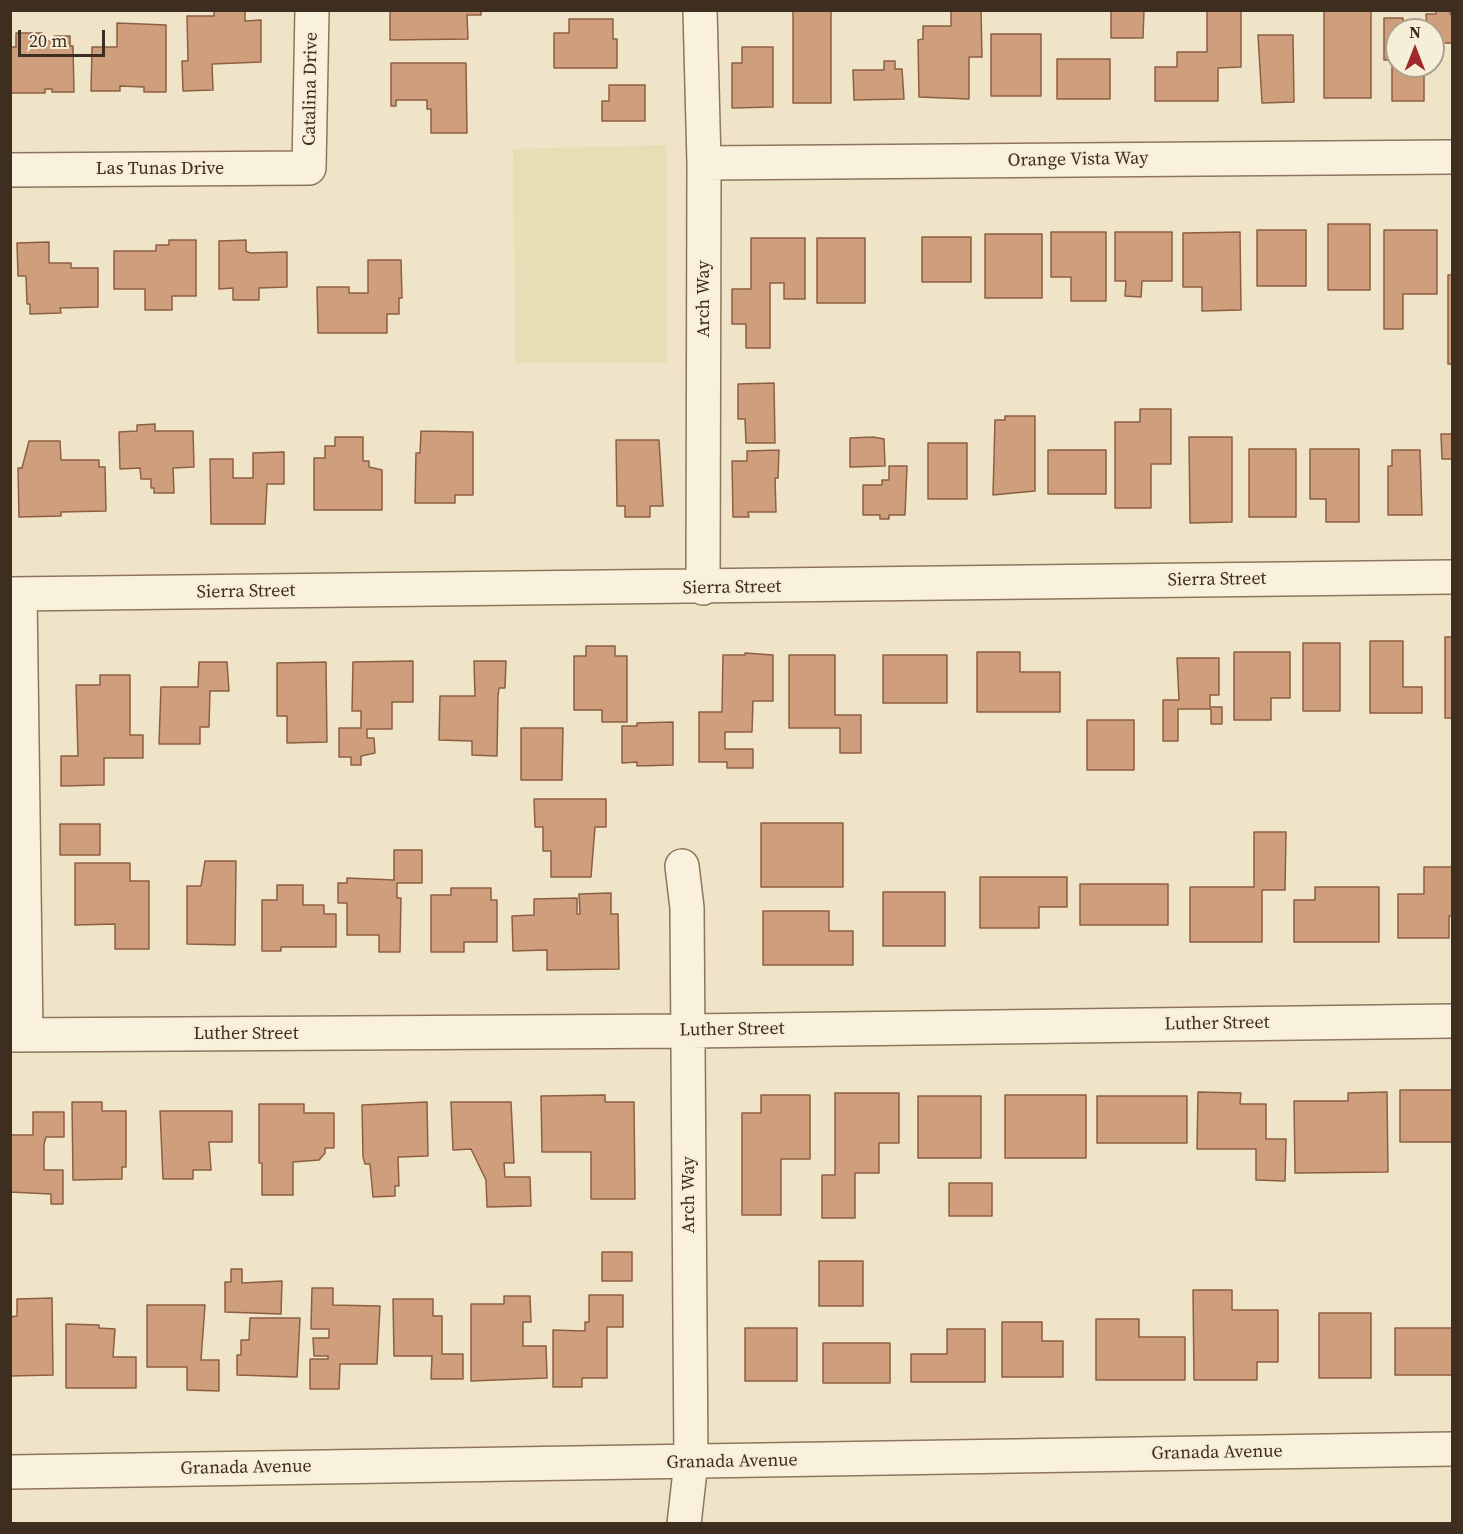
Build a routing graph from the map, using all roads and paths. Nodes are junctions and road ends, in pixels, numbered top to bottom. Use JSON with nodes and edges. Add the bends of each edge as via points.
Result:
{"nodes":[{"id":1,"x":312,"y":10,"type":"edge"},
{"id":2,"x":700,"y":10,"type":"edge"},
{"id":3,"x":1452,"y":156,"type":"edge"},
{"id":4,"x":704,"y":163,"type":"junction"},
{"id":5,"x":309,"y":168,"type":"joint"},
{"id":6,"x":10,"y":170,"type":"edge"},
{"id":7,"x":1452,"y":577,"type":"edge"},
{"id":8,"x":703,"y":588,"type":"junction"},
{"id":9,"x":15,"y":594,"type":"edge"},
{"id":10,"x":682,"y":866,"type":"dead end"},
{"id":11,"x":1452,"y":1021,"type":"edge"},
{"id":12,"x":689,"y":1031,"type":"junction"},
{"id":13,"x":18,"y":1035,"type":"edge"},
{"id":14,"x":1452,"y":1449,"type":"edge"},
{"id":15,"x":691,"y":1462,"type":"junction"},
{"id":16,"x":10,"y":1472,"type":"edge"},
{"id":17,"x":684,"y":1524,"type":"edge"}],
"edges":[{"from":1,"to":5,"type":"street","name":"Catalina Drive"},
{"from":2,"to":4,"type":"street","name":"Arch Way"},
{"from":3,"to":4,"type":"street","name":"Orange Vista Way"},
{"from":4,"to":8,"type":"street","name":"Arch Way"},
{"from":5,"to":6,"type":"street","name":"Las Tunas Drive"},
{"from":7,"to":8,"type":"street","name":"Sierra Street"},
{"from":8,"to":9,"type":"street","name":"Sierra Street"},
{"from":9,"to":13,"type":"street"},
{"from":10,"to":12,"type":"street","name":"Arch Way","via":[[687,908]]},
{"from":11,"to":12,"type":"street","name":"Luther Street"},
{"from":12,"to":13,"type":"street","name":"Luther Street"},
{"from":12,"to":15,"type":"street","name":"Arch Way"},
{"from":14,"to":15,"type":"street","name":"Granada Avenue"},
{"from":15,"to":16,"type":"street","name":"Granada Avenue"},
{"from":15,"to":17,"type":"street","name":"Arch Way"}]}
